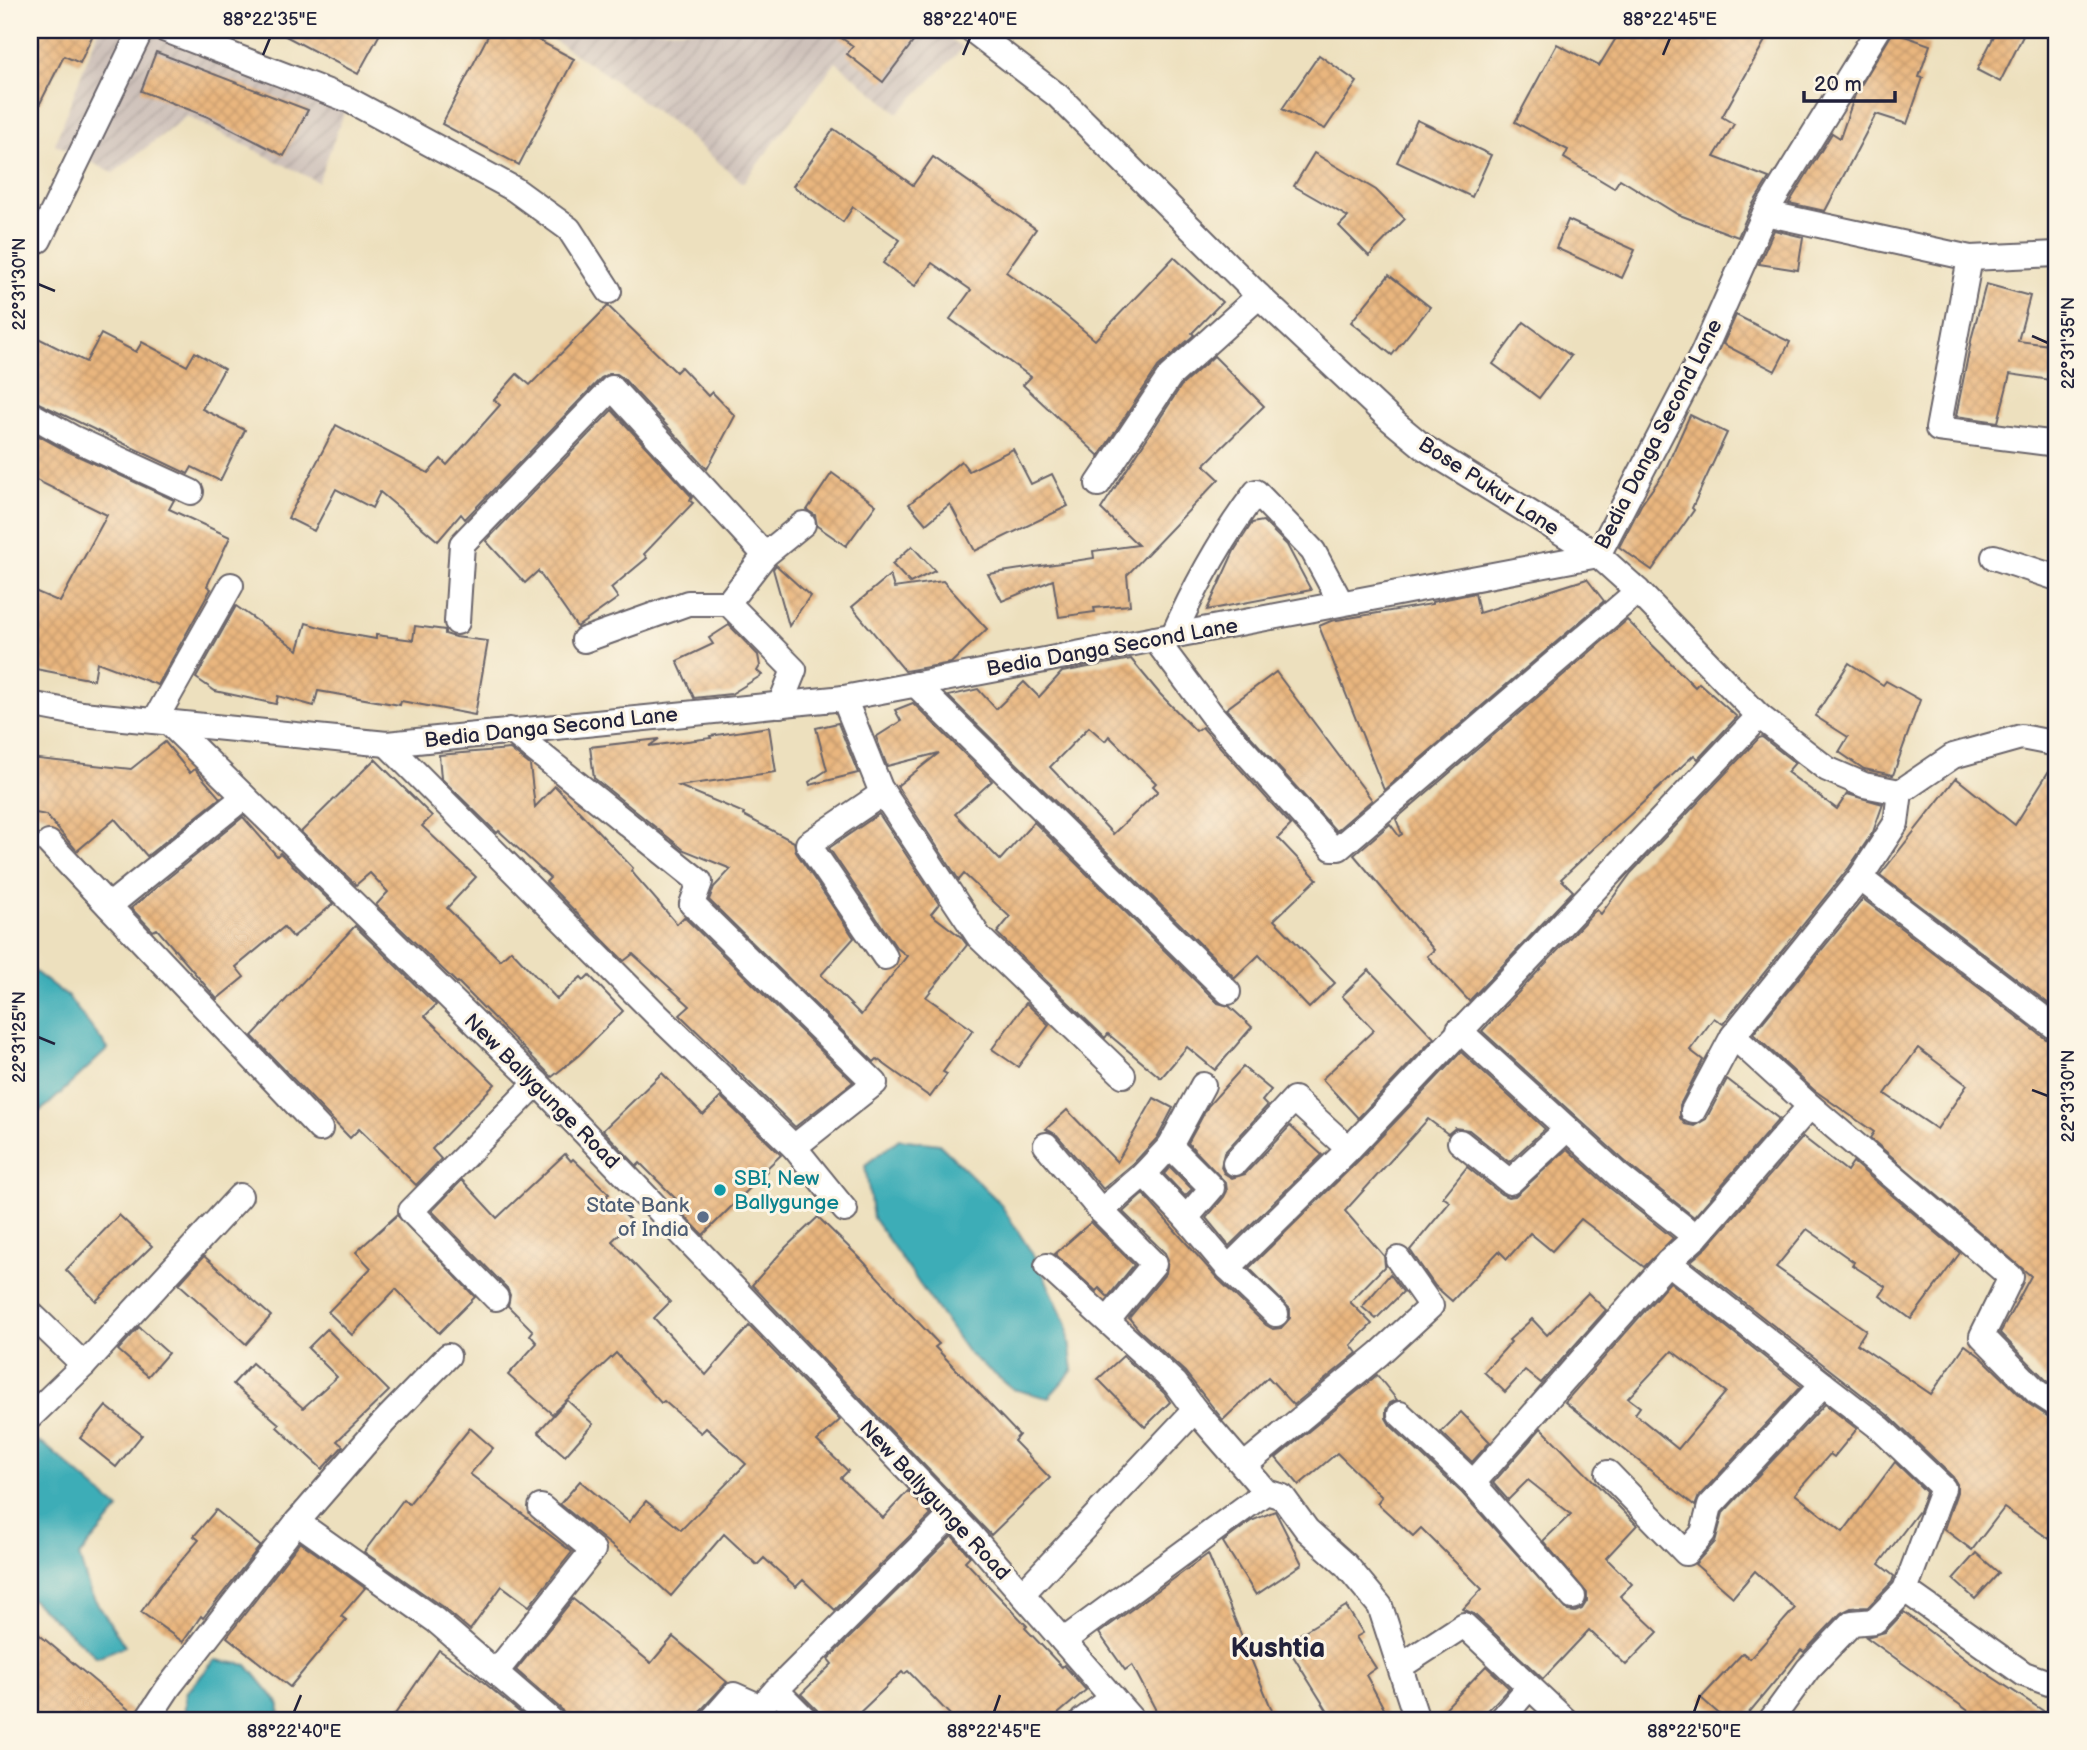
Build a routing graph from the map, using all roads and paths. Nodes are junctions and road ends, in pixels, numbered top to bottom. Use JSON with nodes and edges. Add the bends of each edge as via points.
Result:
{"nodes":[{"id":1,"x":141,"y":30,"type":"edge"},
{"id":2,"x":166,"y":30,"type":"edge"},
{"id":3,"x":972,"y":30,"type":"edge"},
{"id":4,"x":1878,"y":30,"type":"edge"},
{"id":5,"x":195,"y":35,"type":"edge"},
{"id":6,"x":1765,"y":213,"type":"junction"},
{"id":7,"x":39,"y":240,"type":"dead end"},
{"id":8,"x":2057,"y":254,"type":"edge"},
{"id":9,"x":1970,"y":258,"type":"junction"},
{"id":10,"x":609,"y":291,"type":"dead end"},
{"id":11,"x":1259,"y":296,"type":"junction"},
{"id":12,"x":30,"y":414,"type":"edge"},
{"id":13,"x":2057,"y":444,"type":"edge"},
{"id":14,"x":1098,"y":484,"type":"dead end"},
{"id":15,"x":191,"y":492,"type":"dead end"},
{"id":16,"x":803,"y":524,"type":"dead end"},
{"id":17,"x":765,"y":555,"type":"junction"},
{"id":18,"x":1598,"y":555,"type":"junction"},
{"id":19,"x":1994,"y":557,"type":"dead end"},
{"id":20,"x":2057,"y":578,"type":"edge"},
{"id":21,"x":231,"y":585,"type":"dead end"},
{"id":22,"x":1638,"y":591,"type":"junction"},
{"id":23,"x":727,"y":603,"type":"junction"},
{"id":24,"x":1341,"y":603,"type":"junction"},
{"id":25,"x":457,"y":622,"type":"dead end"},
{"id":26,"x":1164,"y":638,"type":"junction"},
{"id":27,"x":584,"y":640,"type":"dead end"},
{"id":28,"x":915,"y":684,"type":"junction"},
{"id":29,"x":844,"y":698,"type":"junction"},
{"id":30,"x":30,"y":704,"type":"edge"},
{"id":31,"x":780,"y":705,"type":"junction"},
{"id":32,"x":1759,"y":716,"type":"junction"},
{"id":33,"x":161,"y":721,"type":"junction"},
{"id":34,"x":510,"y":730,"type":"junction"},
{"id":35,"x":387,"y":744,"type":"junction"},
{"id":36,"x":2057,"y":744,"type":"edge"},
{"id":37,"x":1900,"y":792,"type":"junction"},
{"id":38,"x":883,"y":793,"type":"junction"},
{"id":39,"x":244,"y":797,"type":"junction"},
{"id":40,"x":49,"y":843,"type":"dead end"},
{"id":41,"x":1860,"y":878,"type":"junction"},
{"id":42,"x":109,"y":906,"type":"junction"},
{"id":43,"x":885,"y":957,"type":"dead end"},
{"id":44,"x":1228,"y":992,"type":"dead end"},
{"id":45,"x":2054,"y":1027,"type":"dead end"},
{"id":46,"x":1459,"y":1031,"type":"junction"},
{"id":47,"x":1733,"y":1036,"type":"junction"},
{"id":48,"x":1123,"y":1075,"type":"dead end"},
{"id":49,"x":537,"y":1083,"type":"junction"},
{"id":50,"x":1203,"y":1085,"type":"dead end"},
{"id":51,"x":1810,"y":1106,"type":"junction"},
{"id":52,"x":1693,"y":1111,"type":"dead end"},
{"id":53,"x":320,"y":1129,"type":"dead end"},
{"id":54,"x":1567,"y":1129,"type":"junction"},
{"id":55,"x":1460,"y":1142,"type":"dead end"},
{"id":56,"x":1046,"y":1145,"type":"dead end"},
{"id":57,"x":1170,"y":1146,"type":"junction"},
{"id":58,"x":794,"y":1147,"type":"junction"},
{"id":59,"x":1349,"y":1149,"type":"junction"},
{"id":60,"x":1235,"y":1163,"type":"dead end"},
{"id":61,"x":1144,"y":1174,"type":"junction"},
{"id":62,"x":240,"y":1196,"type":"dead end"},
{"id":63,"x":845,"y":1210,"type":"dead end"},
{"id":64,"x":1101,"y":1211,"type":"junction"},
{"id":65,"x":1186,"y":1218,"type":"junction"},
{"id":66,"x":1696,"y":1237,"type":"junction"},
{"id":67,"x":1398,"y":1259,"type":"dead end"},
{"id":68,"x":1668,"y":1262,"type":"junction"},
{"id":69,"x":1047,"y":1266,"type":"dead end"},
{"id":70,"x":1228,"y":1268,"type":"junction"},
{"id":71,"x":496,"y":1298,"type":"dead end"},
{"id":72,"x":30,"y":1313,"type":"edge"},
{"id":73,"x":1276,"y":1314,"type":"dead end"},
{"id":74,"x":1108,"y":1320,"type":"junction"},
{"id":75,"x":448,"y":1356,"type":"dead end"},
{"id":76,"x":84,"y":1364,"type":"junction"},
{"id":77,"x":1823,"y":1384,"type":"junction"},
{"id":78,"x":2057,"y":1405,"type":"edge"},
{"id":79,"x":1195,"y":1410,"type":"junction"},
{"id":80,"x":1400,"y":1413,"type":"dead end"},
{"id":81,"x":30,"y":1417,"type":"edge"},
{"id":82,"x":1245,"y":1465,"type":"junction"},
{"id":83,"x":1608,"y":1473,"type":"dead end"},
{"id":84,"x":1473,"y":1483,"type":"junction"},
{"id":85,"x":1266,"y":1492,"type":"junction"},
{"id":86,"x":541,"y":1507,"type":"dead end"},
{"id":87,"x":952,"y":1516,"type":"junction"},
{"id":88,"x":297,"y":1522,"type":"junction"},
{"id":89,"x":1905,"y":1590,"type":"junction"},
{"id":90,"x":1021,"y":1594,"type":"junction"},
{"id":91,"x":1573,"y":1597,"type":"dead end"},
{"id":92,"x":1063,"y":1641,"type":"junction"},
{"id":93,"x":1401,"y":1666,"type":"junction"},
{"id":94,"x":496,"y":1672,"type":"junction"},
{"id":95,"x":2057,"y":1686,"type":"edge"},
{"id":96,"x":1529,"y":1687,"type":"junction"},
{"id":97,"x":776,"y":1690,"type":"junction"},
{"id":98,"x":1113,"y":1698,"type":"junction"},
{"id":99,"x":148,"y":1720,"type":"edge"},
{"id":100,"x":551,"y":1720,"type":"edge"},
{"id":101,"x":712,"y":1720,"type":"edge"},
{"id":102,"x":806,"y":1720,"type":"edge"},
{"id":103,"x":1083,"y":1720,"type":"edge"},
{"id":104,"x":1132,"y":1720,"type":"edge"},
{"id":105,"x":1417,"y":1720,"type":"edge"},
{"id":106,"x":1501,"y":1720,"type":"edge"},
{"id":107,"x":1565,"y":1720,"type":"edge"},
{"id":108,"x":1771,"y":1720,"type":"edge"}],
"edges":[{"from":1,"to":7,"type":"street"},
{"from":2,"to":5,"type":"street"},
{"from":3,"to":11,"type":"street","name":"Bose Pukur Lane","via":[[1058,96]]},
{"from":4,"to":6,"type":"street","name":"Bedia Danga Second Lane"},
{"from":5,"to":10,"type":"street","via":[[349,100],[514,188],[569,229]]},
{"from":6,"to":9,"type":"street"},
{"from":6,"to":18,"type":"street","name":"Bedia Danga Second Lane","via":[[1703,353]]},
{"from":8,"to":9,"type":"street"},
{"from":9,"to":13,"type":"street","via":[[1938,429]]},
{"from":11,"to":14,"type":"street","via":[[1170,376]]},
{"from":11,"to":18,"type":"street","name":"Bose Pukur Lane","via":[[1425,448]]},
{"from":12,"to":15,"type":"street"},
{"from":16,"to":17,"type":"street"},
{"from":17,"to":23,"type":"street"},
{"from":17,"to":25,"type":"street","via":[[612,388],[462,544]]},
{"from":18,"to":22,"type":"street","name":"Bose Pukur Lane"},
{"from":18,"to":24,"type":"street","name":"Bedia Danga Second Lane"},
{"from":19,"to":20,"type":"street"},
{"from":21,"to":33,"type":"street"},
{"from":22,"to":26,"type":"street","via":[[1336,849],[1212,715]]},
{"from":22,"to":32,"type":"street","name":"Bose Pukur Lane"},
{"from":23,"to":27,"type":"street","via":[[688,603]]},
{"from":23,"to":31,"type":"street","via":[[793,670]]},
{"from":24,"to":26,"type":"street","name":"Bedia Danga Second Lane"},
{"from":24,"to":26,"type":"street","via":[[1312,551],[1256,492],[1225,533]]},
{"from":26,"to":28,"type":"street","name":"Bedia Danga Second Lane"},
{"from":28,"to":29,"type":"street","name":"Bedia Danga Second Lane"},
{"from":28,"to":44,"type":"street"},
{"from":29,"to":31,"type":"street","name":"Bedia Danga Second Lane"},
{"from":29,"to":38,"type":"street"},
{"from":30,"to":33,"type":"street","name":"Bedia Danga Second Lane"},
{"from":31,"to":34,"type":"street","name":"Bedia Danga Second Lane"},
{"from":32,"to":37,"type":"street","name":"Bose Pukur Lane","via":[[1827,768],[1864,785]]},
{"from":32,"to":46,"type":"street"},
{"from":33,"to":35,"type":"street","name":"Bedia Danga Second Lane"},
{"from":33,"to":39,"type":"street","name":"New Ballygunge Road"},
{"from":34,"to":35,"type":"street","name":"Bedia Danga Second Lane"},
{"from":34,"to":58,"type":"street","via":[[700,882],[692,904],[876,1083]]},
{"from":35,"to":58,"type":"street"},
{"from":36,"to":37,"type":"street","via":[[2021,737],[1953,756]]},
{"from":37,"to":41,"type":"street","via":[[1896,822]]},
{"from":38,"to":43,"type":"street","via":[[808,844]]},
{"from":38,"to":48,"type":"street","via":[[979,937]]},
{"from":39,"to":42,"type":"street"},
{"from":39,"to":49,"type":"street","name":"New Ballygunge Road"},
{"from":40,"to":42,"type":"street"},
{"from":41,"to":45,"type":"street"},
{"from":41,"to":47,"type":"street"},
{"from":42,"to":53,"type":"street"},
{"from":46,"to":54,"type":"street"},
{"from":46,"to":59,"type":"street"},
{"from":47,"to":51,"type":"street"},
{"from":47,"to":52,"type":"street"},
{"from":49,"to":71,"type":"street","via":[[411,1212]]},
{"from":49,"to":87,"type":"street","name":"New Ballygunge Road"},
{"from":50,"to":57,"type":"street"},
{"from":51,"to":66,"type":"street"},
{"from":51,"to":78,"type":"street","via":[[2011,1277],[1982,1336]]},
{"from":54,"to":55,"type":"street","via":[[1510,1182]]},
{"from":54,"to":66,"type":"street"},
{"from":56,"to":64,"type":"street"},
{"from":57,"to":61,"type":"street"},
{"from":57,"to":65,"type":"street","via":[[1212,1188]]},
{"from":58,"to":63,"type":"street"},
{"from":59,"to":60,"type":"street","via":[[1294,1099]]},
{"from":59,"to":70,"type":"street"},
{"from":61,"to":64,"type":"street"},
{"from":61,"to":65,"type":"street"},
{"from":62,"to":76,"type":"street"},
{"from":64,"to":74,"type":"street","via":[[1153,1265]]},
{"from":65,"to":70,"type":"street"},
{"from":66,"to":68,"type":"street"},
{"from":67,"to":82,"type":"street","via":[[1432,1306]]},
{"from":68,"to":77,"type":"street"},
{"from":68,"to":84,"type":"street"},
{"from":69,"to":74,"type":"street"},
{"from":70,"to":73,"type":"street"},
{"from":72,"to":76,"type":"street"},
{"from":74,"to":79,"type":"street","via":[[1175,1383]]},
{"from":75,"to":88,"type":"street"},
{"from":76,"to":81,"type":"street"},
{"from":77,"to":83,"type":"street","via":[[1710,1506],[1703,1533],[1686,1553]]},
{"from":77,"to":89,"type":"street","via":[[1880,1428],[1943,1488]]},
{"from":79,"to":82,"type":"street"},
{"from":79,"to":90,"type":"street"},
{"from":80,"to":84,"type":"street"},
{"from":82,"to":85,"type":"street"},
{"from":84,"to":91,"type":"street"},
{"from":85,"to":92,"type":"street"},
{"from":85,"to":93,"type":"street","via":[[1283,1497],[1307,1531],[1346,1564],[1381,1606]]},
{"from":86,"to":94,"type":"street","via":[[593,1550]]},
{"from":87,"to":90,"type":"street","name":"New Ballygunge Road"},
{"from":87,"to":97,"type":"street"},
{"from":88,"to":94,"type":"street","via":[[435,1619]]},
{"from":88,"to":99,"type":"street"},
{"from":89,"to":95,"type":"street","via":[[2024,1674]]},
{"from":89,"to":108,"type":"street","via":[[1875,1621],[1852,1623],[1808,1669]]},
{"from":90,"to":92,"type":"street","name":"New Ballygunge Road"},
{"from":92,"to":98,"type":"street","name":"New Ballygunge Road"},
{"from":93,"to":96,"type":"street","via":[[1464,1625]]},
{"from":93,"to":105,"type":"street"},
{"from":94,"to":100,"type":"street"},
{"from":96,"to":106,"type":"street"},
{"from":96,"to":107,"type":"street"},
{"from":97,"to":101,"type":"street","via":[[761,1707],[734,1695]]},
{"from":97,"to":102,"type":"street"},
{"from":98,"to":103,"type":"street"},
{"from":98,"to":104,"type":"street","name":"New Ballygunge Road"}]}
